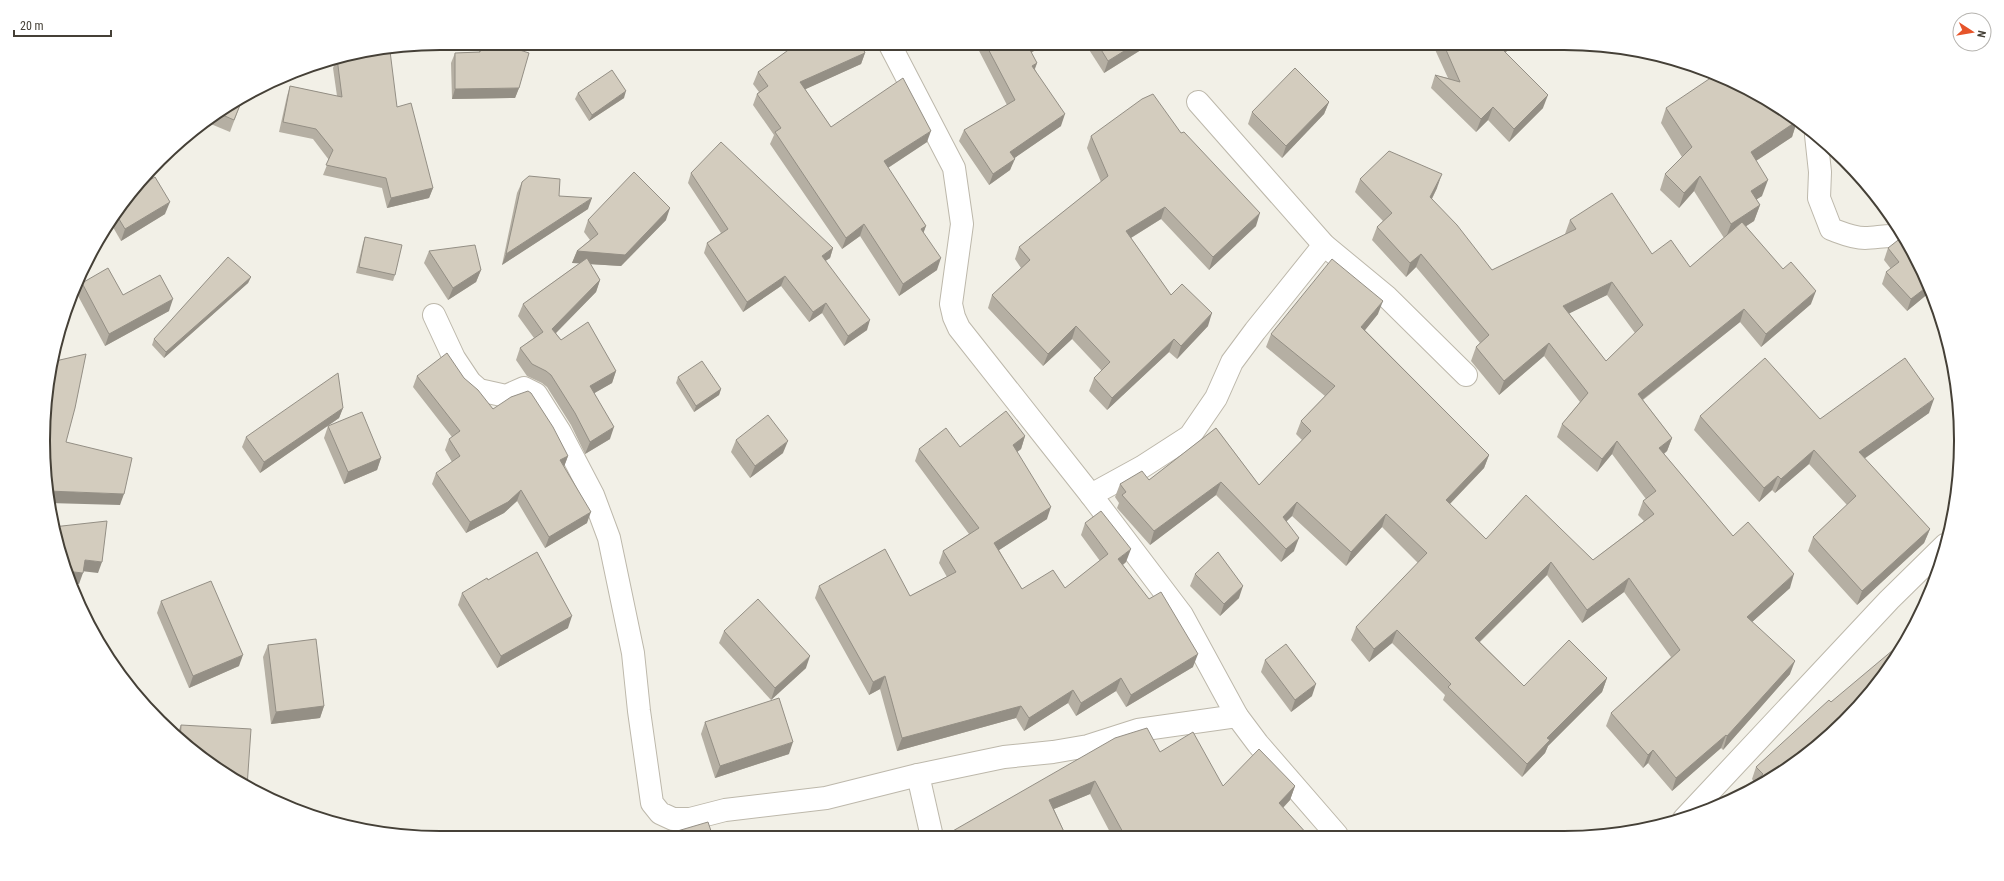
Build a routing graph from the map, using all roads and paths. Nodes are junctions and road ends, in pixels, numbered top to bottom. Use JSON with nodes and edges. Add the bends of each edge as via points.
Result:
{"nodes":[{"id":1,"x":893,"y":50,"type":"edge"},
{"id":2,"x":1198,"y":102,"type":"dead end"},
{"id":3,"x":1817,"y":144,"type":"edge"},
{"id":4,"x":1896,"y":236,"type":"edge"},
{"id":5,"x":1324,"y":245,"type":"junction"},
{"id":6,"x":434,"y":315,"type":"dead end"},
{"id":7,"x":1466,"y":375,"type":"dead end"},
{"id":8,"x":1091,"y":495,"type":"junction"},
{"id":9,"x":1938,"y":552,"type":"edge"},
{"id":10,"x":1237,"y":716,"type":"junction"},
{"id":11,"x":918,"y":775,"type":"junction"},
{"id":12,"x":1694,"y":808,"type":"edge"},
{"id":13,"x":931,"y":831,"type":"edge"},
{"id":14,"x":1334,"y":831,"type":"edge"}],
"edges":[{"from":1,"to":8,"type":"street","via":[[954,168],[962,224],[951,304],[954,317]]},
{"from":2,"to":5,"type":"street"},
{"from":3,"to":4,"type":"street","via":[[1819,198],[1831,229],[1855,237]]},
{"from":5,"to":7,"type":"street","via":[[1387,297]]},
{"from":5,"to":8,"type":"street","via":[[1232,362],[1216,398],[1190,436],[1142,467]]},
{"from":6,"to":11,"type":"street","via":[[454,358],[470,382],[479,390],[506,396],[524,388],[536,394],[560,432],[593,495],[609,538],[633,652],[652,802],[660,813],[690,820],[725,810],[826,798]]},
{"from":8,"to":10,"type":"street","via":[[1182,615]]},
{"from":9,"to":12,"type":"street","via":[[1889,600]]},
{"from":10,"to":11,"type":"street","via":[[1138,730],[1088,746],[1004,757]]},
{"from":10,"to":14,"type":"street"},
{"from":11,"to":13,"type":"street"}]}
